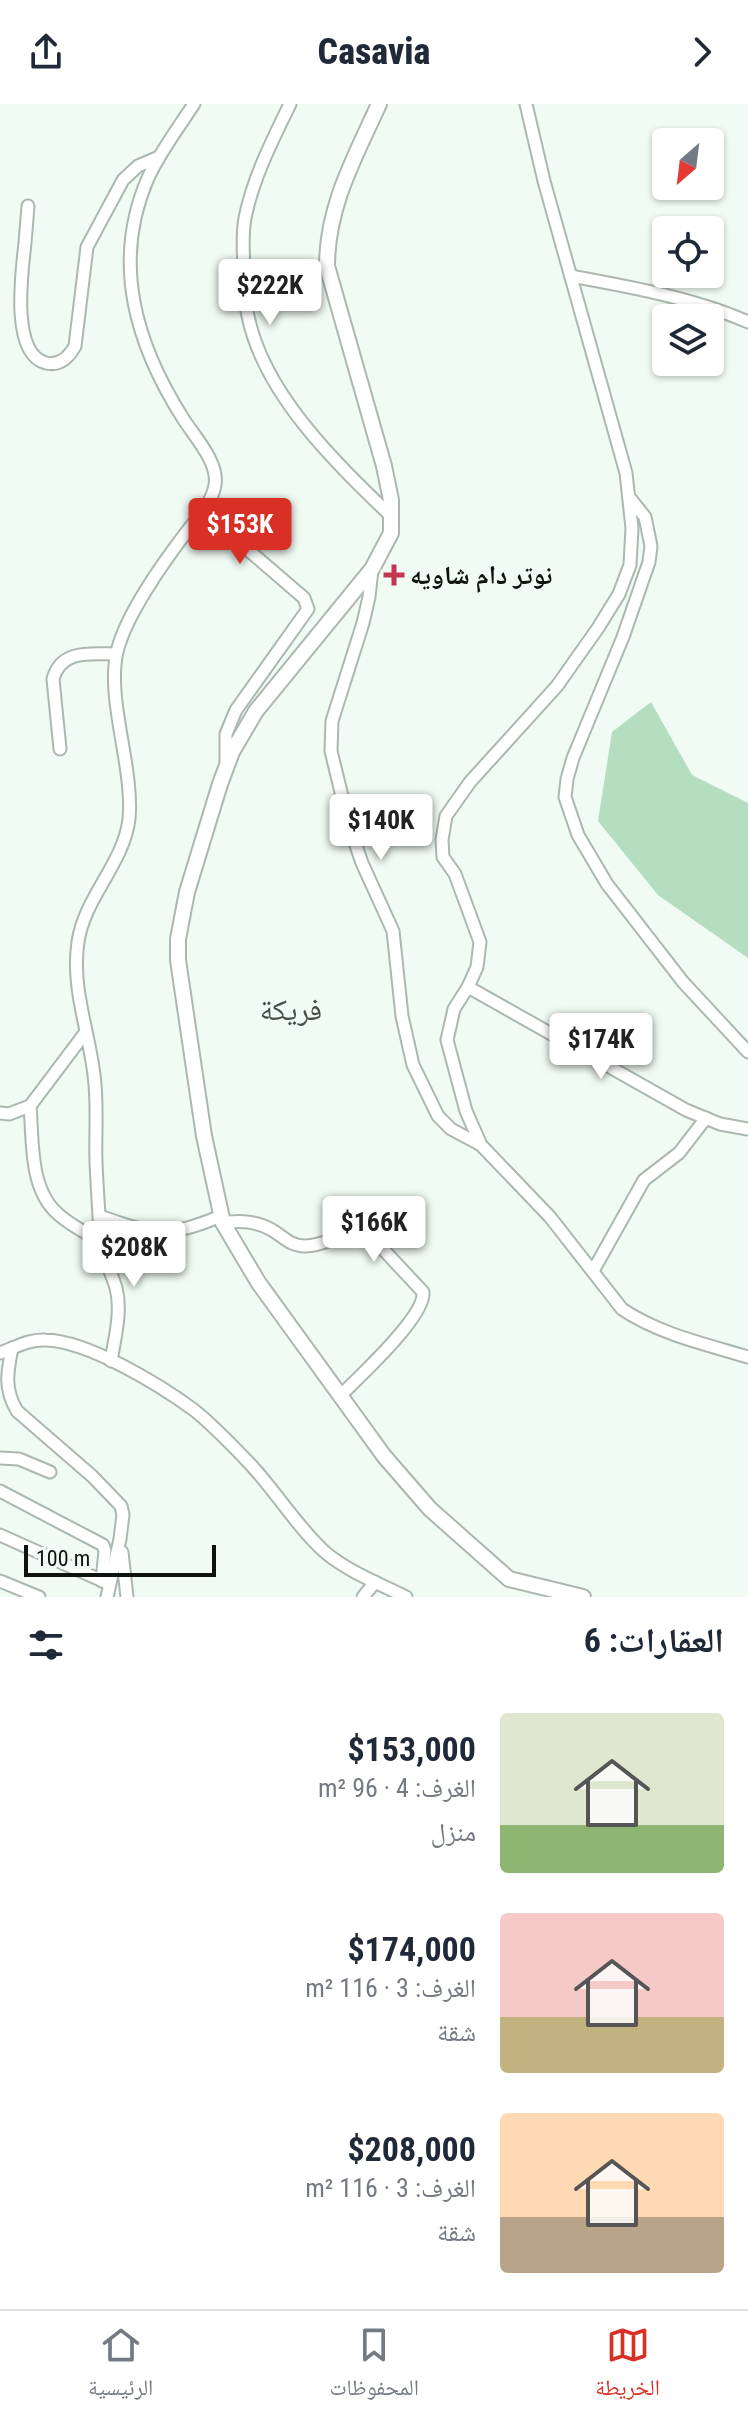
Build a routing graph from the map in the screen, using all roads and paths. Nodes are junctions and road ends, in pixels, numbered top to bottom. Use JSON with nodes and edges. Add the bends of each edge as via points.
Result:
{"nodes":[{"id":1,"x":194,"y":104,"type":"edge"},
{"id":2,"x":290,"y":104,"type":"edge"},
{"id":3,"x":379,"y":104,"type":"edge"},
{"id":4,"x":526,"y":104,"type":"edge"},
{"id":5,"x":159,"y":157,"type":"junction"},
{"id":6,"x":28,"y":206,"type":"dead end"},
{"id":7,"x":571,"y":276,"type":"junction"},
{"id":8,"x":748,"y":322,"type":"edge"},
{"id":9,"x":629,"y":497,"type":"junction"},
{"id":10,"x":203,"y":511,"type":"junction"},
{"id":11,"x":393,"y":518,"type":"junction"},
{"id":12,"x":372,"y":569,"type":"junction"},
{"id":13,"x":116,"y":654,"type":"junction"},
{"id":14,"x":60,"y":749,"type":"dead end"},
{"id":15,"x":226,"y":768,"type":"junction"},
{"id":16,"x":468,"y":987,"type":"junction"},
{"id":17,"x":85,"y":1033,"type":"junction"},
{"id":18,"x":748,"y":1052,"type":"edge"},
{"id":19,"x":30,"y":1106,"type":"junction"},
{"id":20,"x":0,"y":1113,"type":"edge"},
{"id":21,"x":706,"y":1118,"type":"junction"},
{"id":22,"x":748,"y":1129,"type":"edge"},
{"id":23,"x":481,"y":1145,"type":"junction"},
{"id":24,"x":100,"y":1216,"type":"junction"},
{"id":25,"x":222,"y":1220,"type":"junction"},
{"id":26,"x":100,"y":1241,"type":"junction"},
{"id":27,"x":593,"y":1271,"type":"junction"},
{"id":28,"x":6,"y":1350,"type":"edge"},
{"id":29,"x":748,"y":1357,"type":"edge"},
{"id":30,"x":111,"y":1361,"type":"junction"},
{"id":31,"x":340,"y":1396,"type":"junction"},
{"id":32,"x":0,"y":1458,"type":"edge"},
{"id":33,"x":50,"y":1472,"type":"dead end"},
{"id":34,"x":0,"y":1491,"type":"edge"},
{"id":35,"x":0,"y":1535,"type":"edge"},
{"id":36,"x":120,"y":1539,"type":"junction"},
{"id":37,"x":509,"y":1579,"type":"junction"},
{"id":38,"x":0,"y":1581,"type":"edge"},
{"id":39,"x":375,"y":1582,"type":"junction"},
{"id":40,"x":106,"y":1587,"type":"edge"},
{"id":41,"x":39,"y":1597,"type":"edge"},
{"id":42,"x":127,"y":1597,"type":"edge"},
{"id":43,"x":363,"y":1597,"type":"edge"},
{"id":44,"x":406,"y":1597,"type":"edge"},
{"id":45,"x":535,"y":1597,"type":"edge"},
{"id":46,"x":583,"y":1597,"type":"edge"}],
"edges":[{"from":1,"to":5,"type":"street"},
{"from":2,"to":11,"type":"street","via":[[253,187],[245,220],[248,316],[280,390],[321,445]]},
{"from":3,"to":11,"type":"street","via":[[337,198],[327,266],[384,466]]},
{"from":4,"to":7,"type":"street"},
{"from":5,"to":6,"type":"street","via":[[123,180],[87,247],[75,346],[59,363],[40,360],[28,349],[21,319]]},
{"from":5,"to":10,"type":"street","via":[[131,228],[132,289],[149,358],[215,474]]},
{"from":7,"to":8,"type":"street","via":[[688,302]]},
{"from":7,"to":9,"type":"street"},
{"from":9,"to":16,"type":"street","via":[[630,565],[619,594],[557,686],[446,816],[443,857],[455,874],[480,942]]},
{"from":9,"to":18,"type":"street","via":[[645,517],[649,562],[573,758],[565,797],[578,835],[607,884],[683,982]]},
{"from":10,"to":13,"type":"street","via":[[141,601]]},
{"from":10,"to":15,"type":"street","via":[[304,598],[308,609],[228,724]]},
{"from":11,"to":12,"type":"street"},
{"from":12,"to":15,"type":"street","via":[[256,711]]},
{"from":12,"to":23,"type":"street","via":[[363,623],[332,721],[331,751],[354,838],[393,931],[413,1065],[438,1116]]},
{"from":13,"to":14,"type":"street","via":[[75,655],[56,669]]},
{"from":13,"to":17,"type":"street","via":[[128,822],[82,923],[77,965]]},
{"from":15,"to":25,"type":"street","via":[[198,850],[178,939],[181,990]]},
{"from":16,"to":21,"type":"street"},
{"from":16,"to":23,"type":"street","via":[[454,1009],[447,1040]]},
{"from":17,"to":19,"type":"street"},
{"from":17,"to":24,"type":"street","via":[[94,1072]]},
{"from":19,"to":20,"type":"street"},
{"from":19,"to":26,"type":"street","via":[[42,1190],[59,1215]]},
{"from":21,"to":22,"type":"street"},
{"from":21,"to":27,"type":"street","via":[[679,1153],[644,1180]]},
{"from":23,"to":27,"type":"street"},
{"from":24,"to":25,"type":"street","via":[[159,1232]]},
{"from":24,"to":26,"type":"street"},
{"from":25,"to":31,"type":"street","via":[[258,1282]]},
{"from":25,"to":31,"type":"street","via":[[257,1223],[302,1247],[366,1231],[423,1292],[424,1301],[409,1323]]},
{"from":26,"to":30,"type":"street","via":[[119,1307]]},
{"from":27,"to":29,"type":"street","via":[[622,1309],[636,1318]]},
{"from":28,"to":30,"type":"street","via":[[29,1340],[49,1340]]},
{"from":28,"to":36,"type":"street","via":[[9,1397],[17,1411],[121,1506]]},
{"from":30,"to":39,"type":"street","via":[[193,1410],[251,1465],[316,1544]]},
{"from":31,"to":37,"type":"street","via":[[430,1509]]},
{"from":32,"to":33,"type":"street","via":[[19,1459]]},
{"from":34,"to":40,"type":"street","via":[[103,1545]]},
{"from":35,"to":40,"type":"street"},
{"from":36,"to":40,"type":"street"},
{"from":36,"to":42,"type":"street"},
{"from":37,"to":45,"type":"street"},
{"from":37,"to":46,"type":"street"},
{"from":38,"to":41,"type":"street"},
{"from":39,"to":43,"type":"street"},
{"from":39,"to":44,"type":"street"}]}
